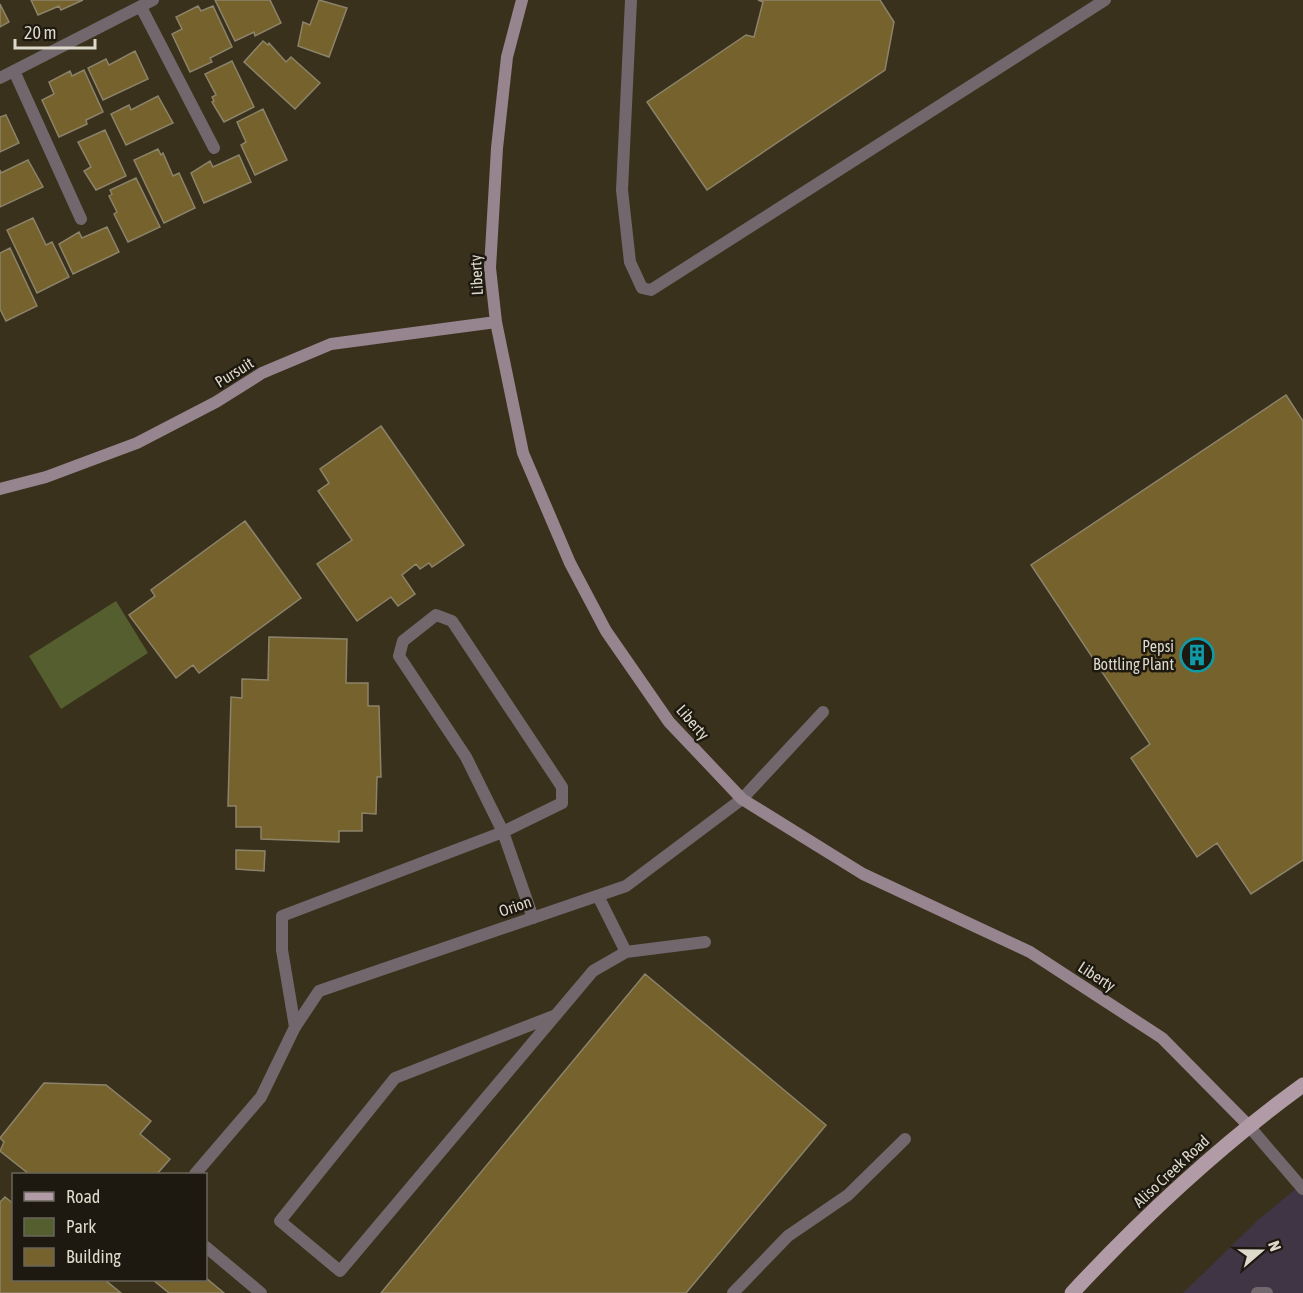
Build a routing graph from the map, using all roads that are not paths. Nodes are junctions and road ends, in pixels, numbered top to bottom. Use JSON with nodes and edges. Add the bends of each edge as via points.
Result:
{"nodes":[{"id":1,"x":153,"y":0,"type":"edge"},
{"id":2,"x":522,"y":0,"type":"edge"},
{"id":3,"x":631,"y":0,"type":"edge"},
{"id":4,"x":1106,"y":0,"type":"edge"},
{"id":5,"x":141,"y":7,"type":"junction"},
{"id":6,"x":14,"y":71,"type":"junction"},
{"id":7,"x":0,"y":78,"type":"edge"},
{"id":8,"x":214,"y":147,"type":"dead end"},
{"id":9,"x":81,"y":219,"type":"dead end"},
{"id":10,"x":496,"y":322,"type":"junction"},
{"id":11,"x":0,"y":489,"type":"edge"},
{"id":12,"x":823,"y":712,"type":"dead end"},
{"id":13,"x":742,"y":799,"type":"junction"},
{"id":14,"x":503,"y":832,"type":"junction"},
{"id":15,"x":598,"y":896,"type":"junction"},
{"id":16,"x":533,"y":918,"type":"junction"},
{"id":17,"x":705,"y":942,"type":"dead end"},
{"id":18,"x":626,"y":952,"type":"junction"},
{"id":19,"x":556,"y":1015,"type":"junction"},
{"id":20,"x":295,"y":1027,"type":"junction"},
{"id":21,"x":1303,"y":1085,"type":"edge"},
{"id":22,"x":1248,"y":1125,"type":"junction"},
{"id":23,"x":905,"y":1139,"type":"dead end"},
{"id":24,"x":196,"y":1173,"type":"edge"},
{"id":25,"x":1303,"y":1189,"type":"edge"},
{"id":26,"x":207,"y":1248,"type":"edge"},
{"id":27,"x":261,"y":1293,"type":"edge"},
{"id":28,"x":733,"y":1293,"type":"edge"},
{"id":29,"x":1072,"y":1293,"type":"edge"},
{"id":30,"x":1257,"y":1293,"type":"edge"},
{"id":31,"x":1267,"y":1293,"type":"edge"}],
"edges":[{"from":1,"to":5,"type":"street"},
{"from":2,"to":10,"type":"street","name":"Liberty","via":[[507,57],[497,148],[490,268]]},
{"from":3,"to":4,"type":"street","via":[[622,190],[630,262],[642,288],[651,290]]},
{"from":5,"to":6,"type":"street"},
{"from":5,"to":8,"type":"street"},
{"from":6,"to":7,"type":"street"},
{"from":6,"to":9,"type":"street"},
{"from":10,"to":11,"type":"street","name":"Pursuit","via":[[331,344],[262,373],[137,443],[46,477]]},
{"from":10,"to":13,"type":"street","name":"Liberty","via":[[523,453],[570,563],[606,631],[669,722]]},
{"from":12,"to":13,"type":"street","name":"Orion"},
{"from":13,"to":15,"type":"street","name":"Orion","via":[[626,886]]},
{"from":13,"to":22,"type":"street","name":"Liberty","via":[[863,874],[1030,952],[1162,1038]]},
{"from":14,"to":14,"type":"street","via":[[466,757],[399,656],[403,641],[436,615],[452,621],[562,787],[562,803]]},
{"from":14,"to":16,"type":"street"},
{"from":14,"to":20,"type":"street","via":[[282,916],[282,950]]},
{"from":15,"to":16,"type":"street","name":"Orion"},
{"from":15,"to":18,"type":"street"},
{"from":16,"to":20,"type":"street","name":"Orion","via":[[319,991]]},
{"from":17,"to":18,"type":"street"},
{"from":18,"to":19,"type":"street","via":[[593,971]]},
{"from":19,"to":19,"type":"street","via":[[340,1271],[280,1221],[395,1078]]},
{"from":20,"to":24,"type":"street","name":"Orion","via":[[261,1097]]},
{"from":21,"to":22,"type":"main road","name":"Aliso Creek Road"},
{"from":22,"to":25,"type":"street","name":"Liberty"},
{"from":22,"to":29,"type":"main road","name":"Aliso Creek Road","via":[[1157,1207]]},
{"from":23,"to":28,"type":"street","via":[[848,1195],[788,1236]]},
{"from":26,"to":27,"type":"street"},
{"from":30,"to":31,"type":"street"}]}
